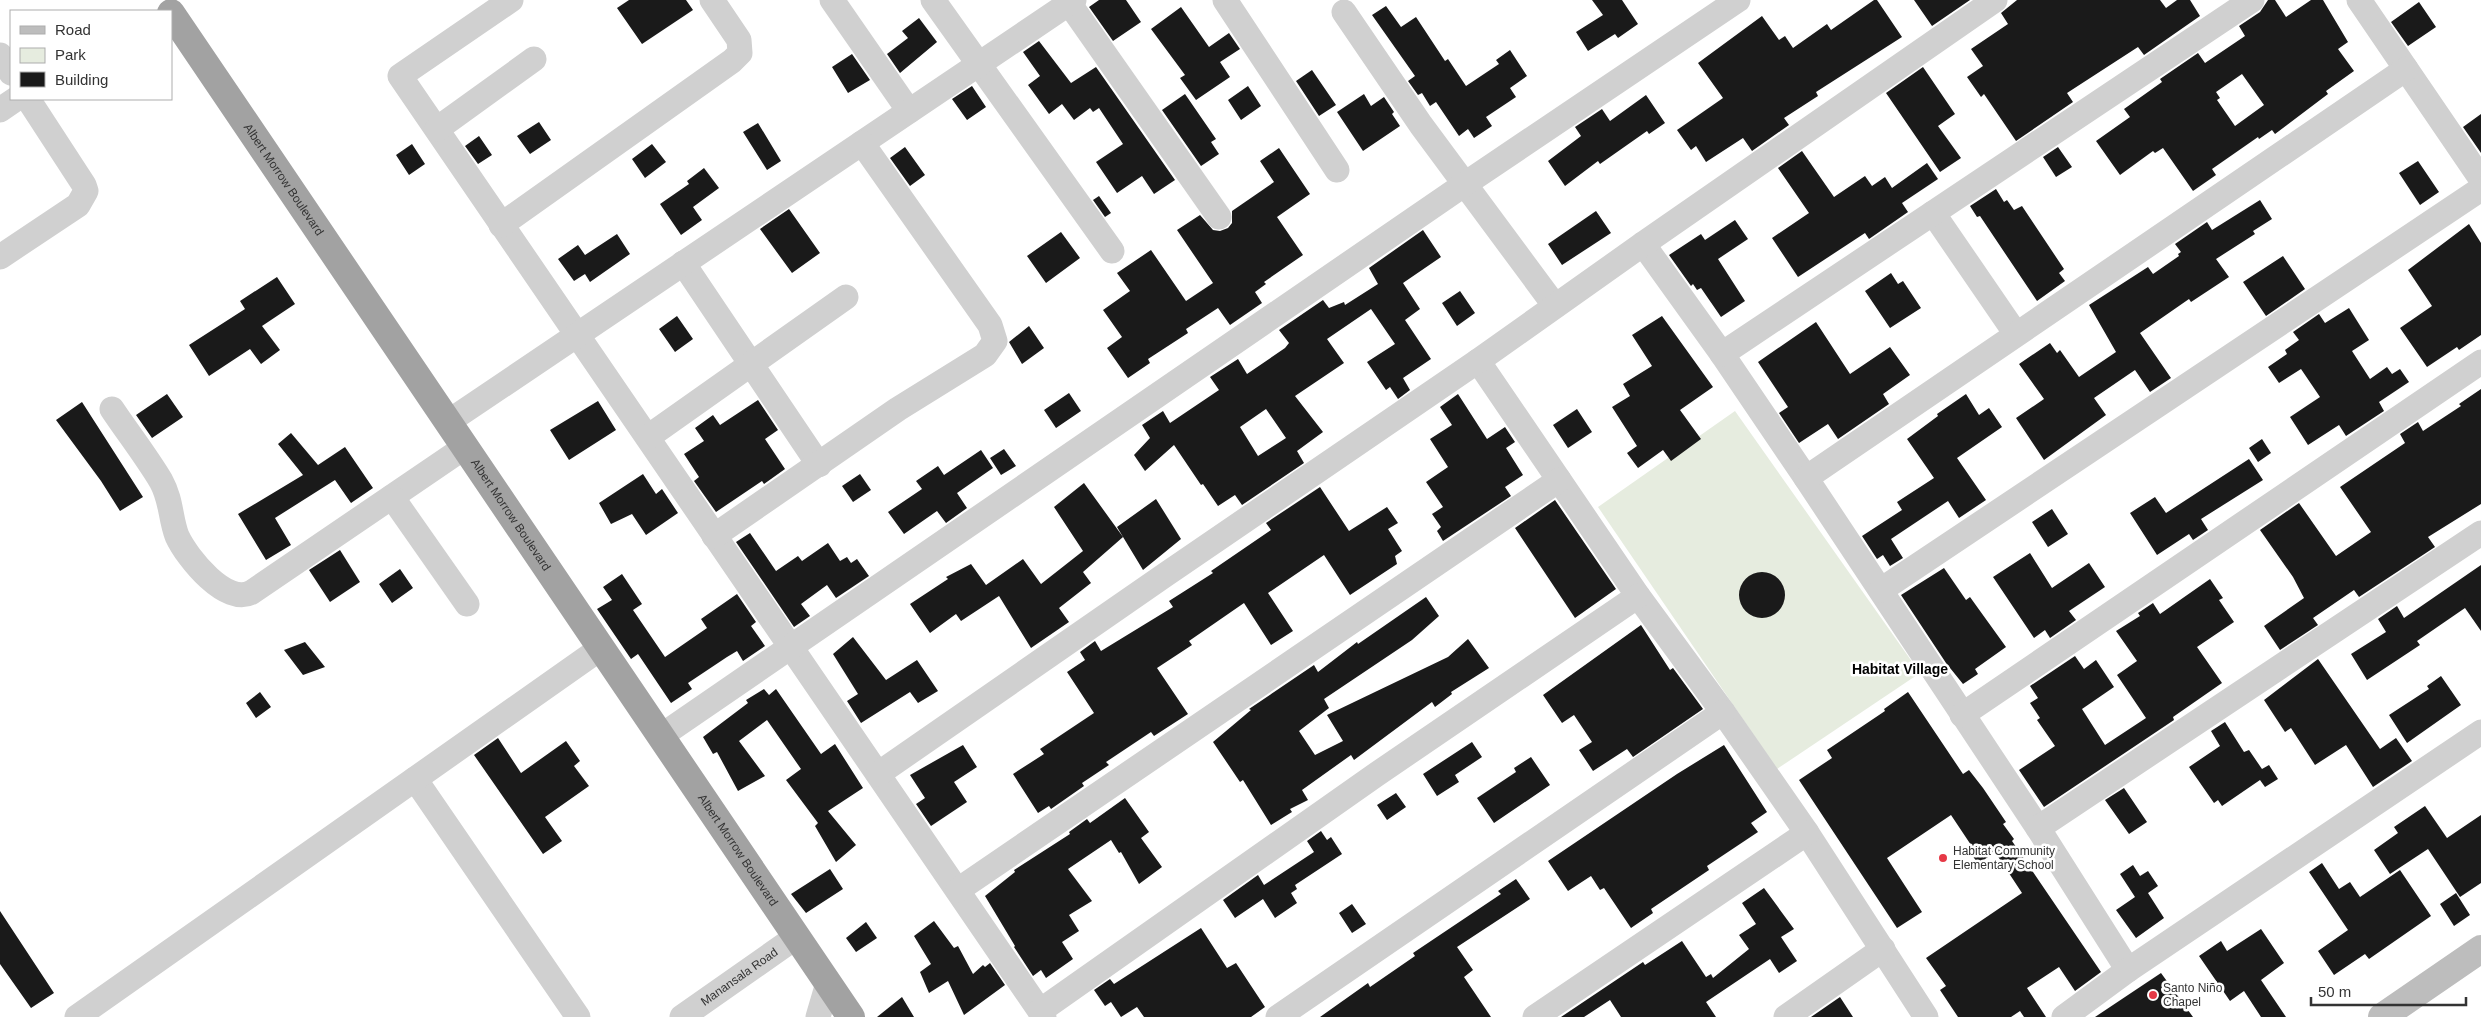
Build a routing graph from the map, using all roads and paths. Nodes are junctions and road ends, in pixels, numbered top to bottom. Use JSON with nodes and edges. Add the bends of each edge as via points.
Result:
{"nodes":[{"id":1,"x":511,"y":0,"type":"edge"},
{"id":2,"x":712,"y":0,"type":"edge"},
{"id":3,"x":832,"y":0,"type":"edge"},
{"id":4,"x":932,"y":0,"type":"edge"},
{"id":5,"x":1225,"y":0,"type":"edge"},
{"id":6,"x":1738,"y":0,"type":"edge"},
{"id":7,"x":1995,"y":0,"type":"edge"},
{"id":8,"x":2252,"y":0,"type":"edge"},
{"id":9,"x":2359,"y":0,"type":"edge"},
{"id":10,"x":1059,"y":5,"type":"edge"},
{"id":11,"x":1344,"y":12,"type":"dead end"},
{"id":12,"x":172,"y":13,"type":"edge"},
{"id":13,"x":0,"y":55,"type":"edge"},
{"id":14,"x":534,"y":59,"type":"dead end"},
{"id":15,"x":977,"y":65,"type":"junction"},
{"id":16,"x":2406,"y":69,"type":"junction"},
{"id":17,"x":10,"y":70,"type":"edge"},
{"id":18,"x":15,"y":100,"type":"edge"},
{"id":19,"x":29,"y":100,"type":"edge"},
{"id":20,"x":0,"y":110,"type":"edge"},
{"id":21,"x":909,"y":111,"type":"junction"},
{"id":22,"x":437,"y":129,"type":"junction"},
{"id":23,"x":862,"y":143,"type":"junction"},
{"id":24,"x":1337,"y":170,"type":"dead end"},
{"id":25,"x":2481,"y":179,"type":"edge"},
{"id":26,"x":1465,"y":184,"type":"junction"},
{"id":27,"x":2481,"y":189,"type":"edge"},
{"id":28,"x":1933,"y":213,"type":"junction"},
{"id":29,"x":1219,"y":217,"type":"dead end"},
{"id":30,"x":501,"y":225,"type":"junction"},
{"id":31,"x":1643,"y":244,"type":"junction"},
{"id":32,"x":1112,"y":251,"type":"dead end"},
{"id":33,"x":0,"y":257,"type":"edge"},
{"id":34,"x":683,"y":263,"type":"junction"},
{"id":35,"x":846,"y":298,"type":"dead end"},
{"id":36,"x":1555,"y":306,"type":"junction"},
{"id":37,"x":2016,"y":334,"type":"junction"},
{"id":38,"x":577,"y":335,"type":"junction"},
{"id":39,"x":1722,"y":354,"type":"junction"},
{"id":40,"x":1478,"y":361,"type":"junction"},
{"id":41,"x":2481,"y":362,"type":"edge"},
{"id":42,"x":750,"y":366,"type":"junction"},
{"id":43,"x":112,"y":408,"type":"dead end"},
{"id":44,"x":448,"y":422,"type":"junction"},
{"id":45,"x":648,"y":438,"type":"junction"},
{"id":46,"x":465,"y":447,"type":"junction"},
{"id":47,"x":819,"y":465,"type":"junction"},
{"id":48,"x":1806,"y":478,"type":"junction"},
{"id":49,"x":1559,"y":480,"type":"junction"},
{"id":50,"x":392,"y":497,"type":"junction"},
{"id":51,"x":2481,"y":533,"type":"edge"},
{"id":52,"x":714,"y":536,"type":"junction"},
{"id":53,"x":1881,"y":590,"type":"junction"},
{"id":54,"x":1638,"y":596,"type":"junction"},
{"id":55,"x":466,"y":604,"type":"dead end"},
{"id":56,"x":791,"y":646,"type":"junction"},
{"id":57,"x":601,"y":648,"type":"junction"},
{"id":58,"x":1723,"y":712,"type":"junction"},
{"id":59,"x":1962,"y":715,"type":"junction"},
{"id":60,"x":2481,"y":732,"type":"edge"},
{"id":61,"x":661,"y":736,"type":"junction"},
{"id":62,"x":878,"y":774,"type":"junction"},
{"id":63,"x":414,"y":779,"type":"junction"},
{"id":64,"x":2038,"y":828,"type":"junction"},
{"id":65,"x":1807,"y":833,"type":"junction"},
{"id":66,"x":958,"y":890,"type":"junction"},
{"id":67,"x":796,"y":937,"type":"junction"},
{"id":68,"x":1883,"y":949,"type":"junction"},
{"id":69,"x":2481,"y":949,"type":"edge"},
{"id":70,"x":2128,"y":970,"type":"junction"},
{"id":71,"x":828,"y":982,"type":"junction"},
{"id":72,"x":1042,"y":1014,"type":"edge"},
{"id":73,"x":80,"y":1016,"type":"edge"},
{"id":74,"x":578,"y":1017,"type":"edge"},
{"id":75,"x":682,"y":1017,"type":"edge"},
{"id":76,"x":818,"y":1017,"type":"edge"},
{"id":77,"x":851,"y":1017,"type":"edge"},
{"id":78,"x":1278,"y":1017,"type":"edge"},
{"id":79,"x":1535,"y":1017,"type":"edge"},
{"id":80,"x":1786,"y":1017,"type":"edge"},
{"id":81,"x":1926,"y":1017,"type":"edge"},
{"id":82,"x":2064,"y":1017,"type":"edge"},
{"id":83,"x":2382,"y":1017,"type":"edge"}],
"edges":[{"from":1,"to":22,"type":"street","via":[[400,76]]},
{"from":2,"to":30,"type":"street","via":[[739,40],[740,53]]},
{"from":3,"to":21,"type":"street"},
{"from":4,"to":15,"type":"street"},
{"from":5,"to":24,"type":"street"},
{"from":6,"to":26,"type":"street"},
{"from":7,"to":31,"type":"street"},
{"from":8,"to":28,"type":"street"},
{"from":9,"to":16,"type":"street"},
{"from":10,"to":15,"type":"street"},
{"from":10,"to":29,"type":"street"},
{"from":11,"to":26,"type":"street"},
{"from":12,"to":44,"type":"highway","name":"Albert Morrow Boulevard"},
{"from":13,"to":17,"type":"street"},
{"from":14,"to":22,"type":"street"},
{"from":15,"to":21,"type":"street"},
{"from":15,"to":32,"type":"street"},
{"from":16,"to":25,"type":"street"},
{"from":16,"to":37,"type":"street"},
{"from":18,"to":20,"type":"street"},
{"from":19,"to":33,"type":"street","via":[[86,191],[78,205]]},
{"from":21,"to":23,"type":"street"},
{"from":22,"to":30,"type":"street"},
{"from":23,"to":34,"type":"street"},
{"from":23,"to":47,"type":"street","via":[[990,325],[995,341],[985,355],[898,409]]},
{"from":26,"to":36,"type":"street"},
{"from":26,"to":56,"type":"street"},
{"from":27,"to":53,"type":"street"},
{"from":28,"to":37,"type":"street"},
{"from":28,"to":39,"type":"street"},
{"from":30,"to":38,"type":"street"},
{"from":31,"to":36,"type":"street"},
{"from":31,"to":39,"type":"street"},
{"from":34,"to":38,"type":"street"},
{"from":34,"to":42,"type":"street"},
{"from":35,"to":42,"type":"street"},
{"from":36,"to":40,"type":"street"},
{"from":37,"to":48,"type":"street"},
{"from":38,"to":44,"type":"street"},
{"from":38,"to":45,"type":"street"},
{"from":39,"to":48,"type":"street"},
{"from":40,"to":49,"type":"street"},
{"from":40,"to":62,"type":"street"},
{"from":41,"to":59,"type":"street"},
{"from":42,"to":45,"type":"street"},
{"from":42,"to":47,"type":"street"},
{"from":43,"to":50,"type":"street","via":[[161,482],[172,507],[176,533],[182,546],[217,584],[236,596],[246,596]]},
{"from":44,"to":46,"type":"highway","name":"Albert Morrow Boulevard"},
{"from":45,"to":52,"type":"street"},
{"from":46,"to":50,"type":"street"},
{"from":46,"to":57,"type":"highway","name":"Albert Morrow Boulevard"},
{"from":47,"to":52,"type":"street"},
{"from":48,"to":53,"type":"street"},
{"from":49,"to":54,"type":"street"},
{"from":49,"to":66,"type":"street"},
{"from":50,"to":55,"type":"street"},
{"from":51,"to":64,"type":"street"},
{"from":52,"to":56,"type":"street"},
{"from":53,"to":59,"type":"street"},
{"from":54,"to":58,"type":"street"},
{"from":54,"to":72,"type":"street","via":[[1377,774]]},
{"from":56,"to":61,"type":"street"},
{"from":56,"to":62,"type":"street"},
{"from":57,"to":61,"type":"highway","name":"Albert Morrow Boulevard"},
{"from":57,"to":63,"type":"street"},
{"from":58,"to":65,"type":"street"},
{"from":58,"to":78,"type":"street"},
{"from":59,"to":64,"type":"street"},
{"from":60,"to":70,"type":"street"},
{"from":61,"to":67,"type":"highway","name":"Albert Morrow Boulevard"},
{"from":62,"to":66,"type":"street"},
{"from":63,"to":73,"type":"street"},
{"from":63,"to":74,"type":"street"},
{"from":64,"to":70,"type":"street"},
{"from":65,"to":68,"type":"street"},
{"from":65,"to":79,"type":"street"},
{"from":66,"to":72,"type":"street"},
{"from":67,"to":71,"type":"highway","name":"Albert Morrow Boulevard"},
{"from":67,"to":75,"type":"street","name":"Manansala Road"},
{"from":68,"to":80,"type":"street"},
{"from":68,"to":81,"type":"street"},
{"from":69,"to":83,"type":"main road"},
{"from":70,"to":82,"type":"street"},
{"from":71,"to":76,"type":"street"},
{"from":71,"to":77,"type":"highway","name":"Albert Morrow Boulevard"}]}
